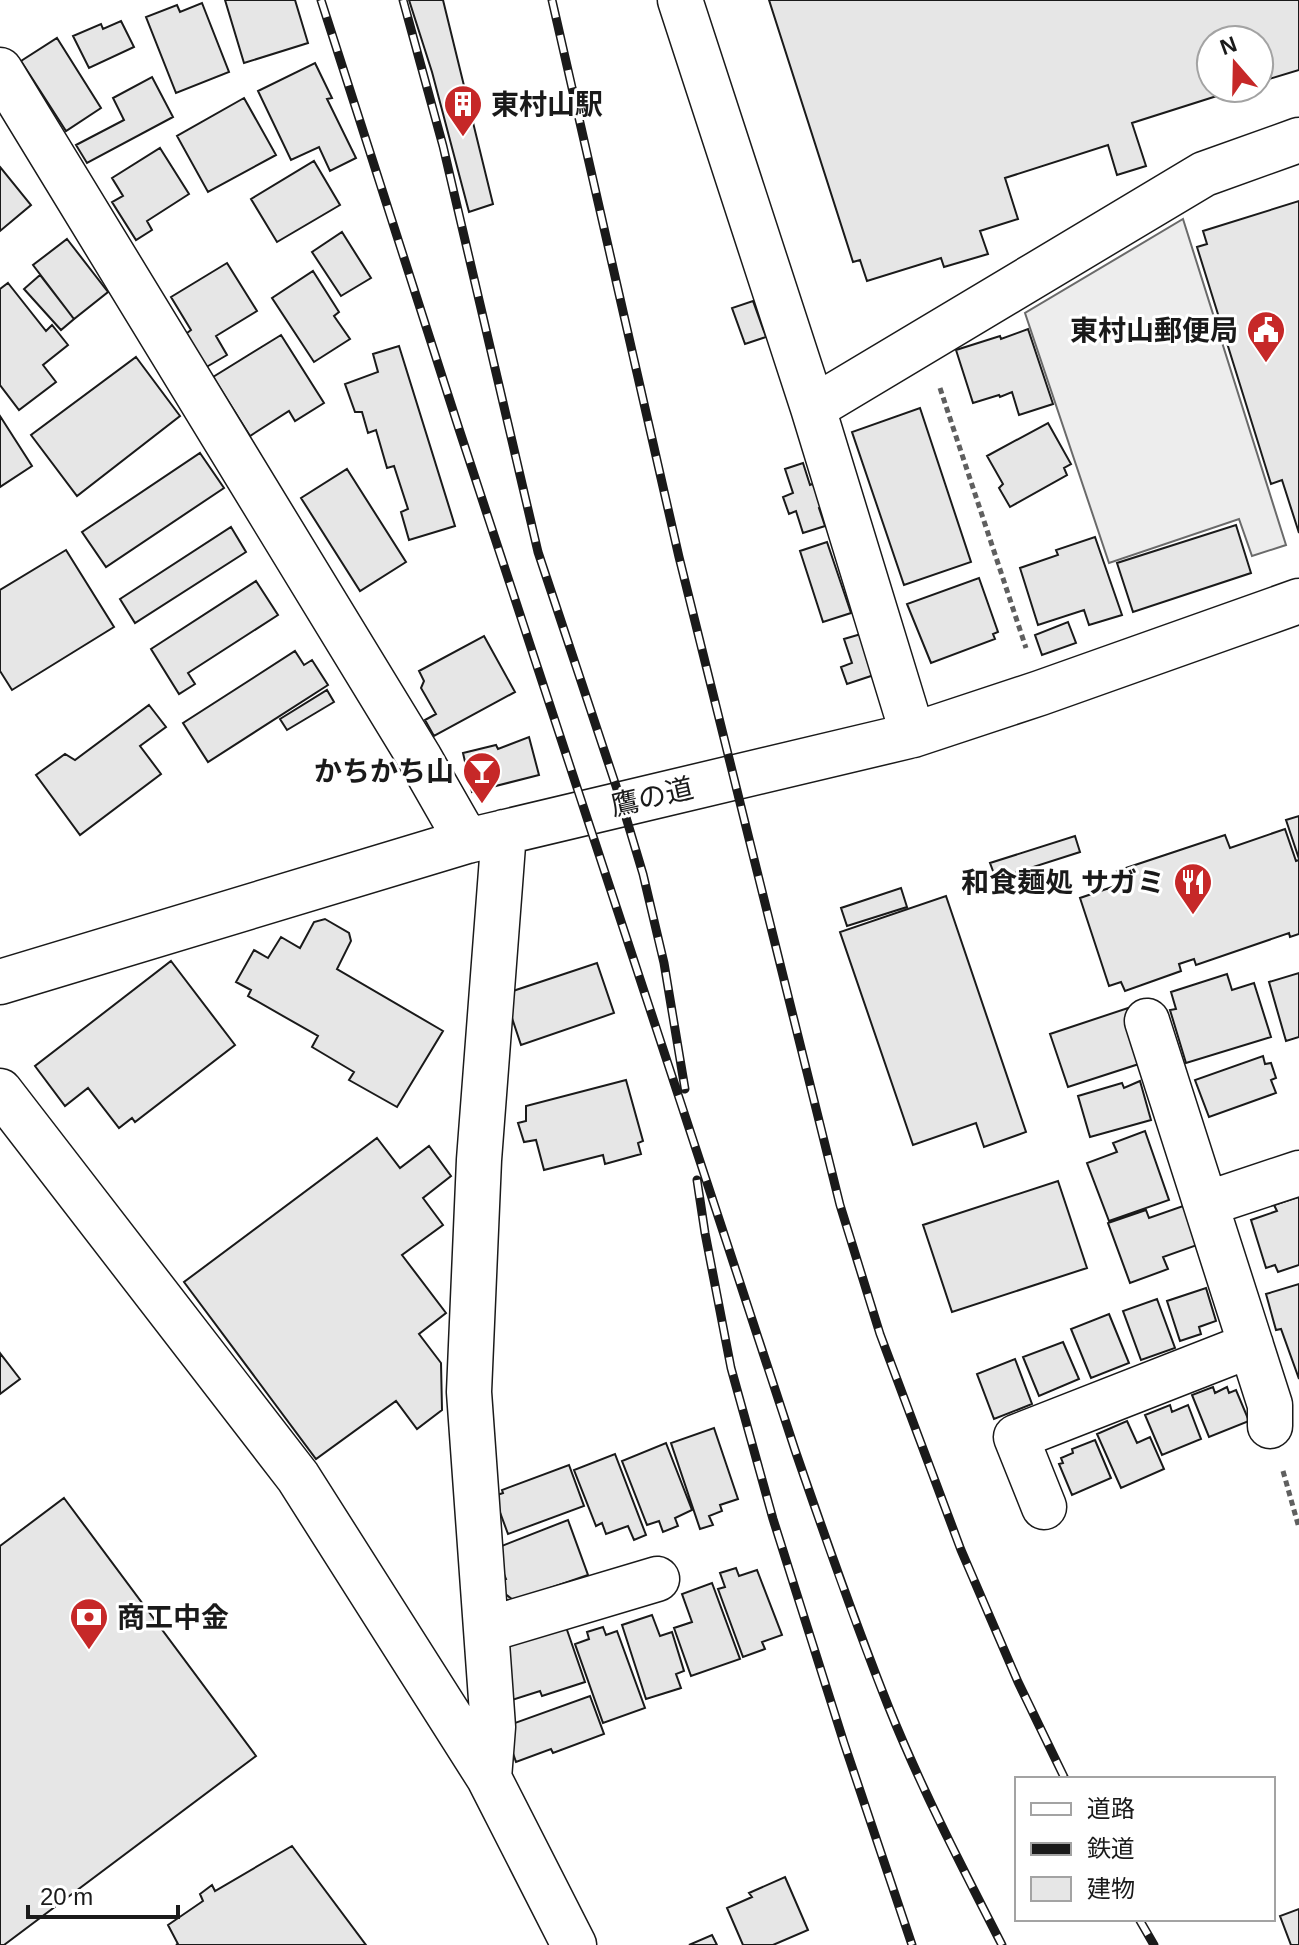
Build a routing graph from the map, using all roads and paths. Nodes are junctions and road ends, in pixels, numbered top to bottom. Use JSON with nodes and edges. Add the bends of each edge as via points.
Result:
{"nodes":[{"id":1,"x":680,"y":0,"type":"edge"},
{"id":2,"x":0,"y":70,"type":"edge"},
{"id":3,"x":1299,"y":140,"type":"edge"},
{"id":4,"x":924,"y":341,"type":"junction"},
{"id":5,"x":813,"y":408,"type":"junction"},
{"id":6,"x":1299,"y":601,"type":"edge"},
{"id":7,"x":1040,"y":693,"type":"junction"},
{"id":8,"x":913,"y":735,"type":"junction"},
{"id":9,"x":485,"y":837,"type":"junction"},
{"id":10,"x":0,"y":982,"type":"edge"},
{"id":11,"x":1147,"y":1021,"type":"dead end"},
{"id":12,"x":0,"y":1091,"type":"edge"},
{"id":13,"x":1299,"y":1173,"type":"edge"},
{"id":14,"x":1206,"y":1204,"type":"junction"},
{"id":15,"x":1251,"y":1345,"type":"junction"},
{"id":16,"x":1270,"y":1426,"type":"joint"},
{"id":17,"x":1044,"y":1507,"type":"dead end"},
{"id":18,"x":1299,"y":1528,"type":"edge"},
{"id":19,"x":657,"y":1579,"type":"dead end"},
{"id":20,"x":486,"y":1630,"type":"junction"},
{"id":21,"x":489,"y":1778,"type":"junction"},
{"id":22,"x":574,"y":1945,"type":"edge"}],
"edges":[{"from":1,"to":5,"type":"street"},
{"from":2,"to":9,"type":"street","via":[[394,716]]},
{"from":3,"to":4,"type":"street","via":[[1204,174]]},
{"from":4,"to":5,"type":"street"},
{"from":4,"to":7,"type":"path"},
{"from":5,"to":8,"type":"street"},
{"from":6,"to":7,"type":"street","name":"鷹の道"},
{"from":7,"to":8,"type":"street","name":"鷹の道"},
{"from":8,"to":9,"type":"street","name":"鷹の道"},
{"from":9,"to":10,"type":"street","name":"鷹の道"},
{"from":9,"to":20,"type":"street","via":[[469,1392]]},
{"from":11,"to":14,"type":"street"},
{"from":12,"to":21,"type":"street","via":[[298,1477]]},
{"from":13,"to":14,"type":"street"},
{"from":14,"to":15,"type":"street"},
{"from":15,"to":16,"type":"street","via":[[1270,1405]]},
{"from":15,"to":17,"type":"street","via":[[1016,1437]]},
{"from":16,"to":18,"type":"path"},
{"from":19,"to":20,"type":"street"},
{"from":20,"to":21,"type":"street","via":[[493,1727]]},
{"from":21,"to":22,"type":"street"}]}
